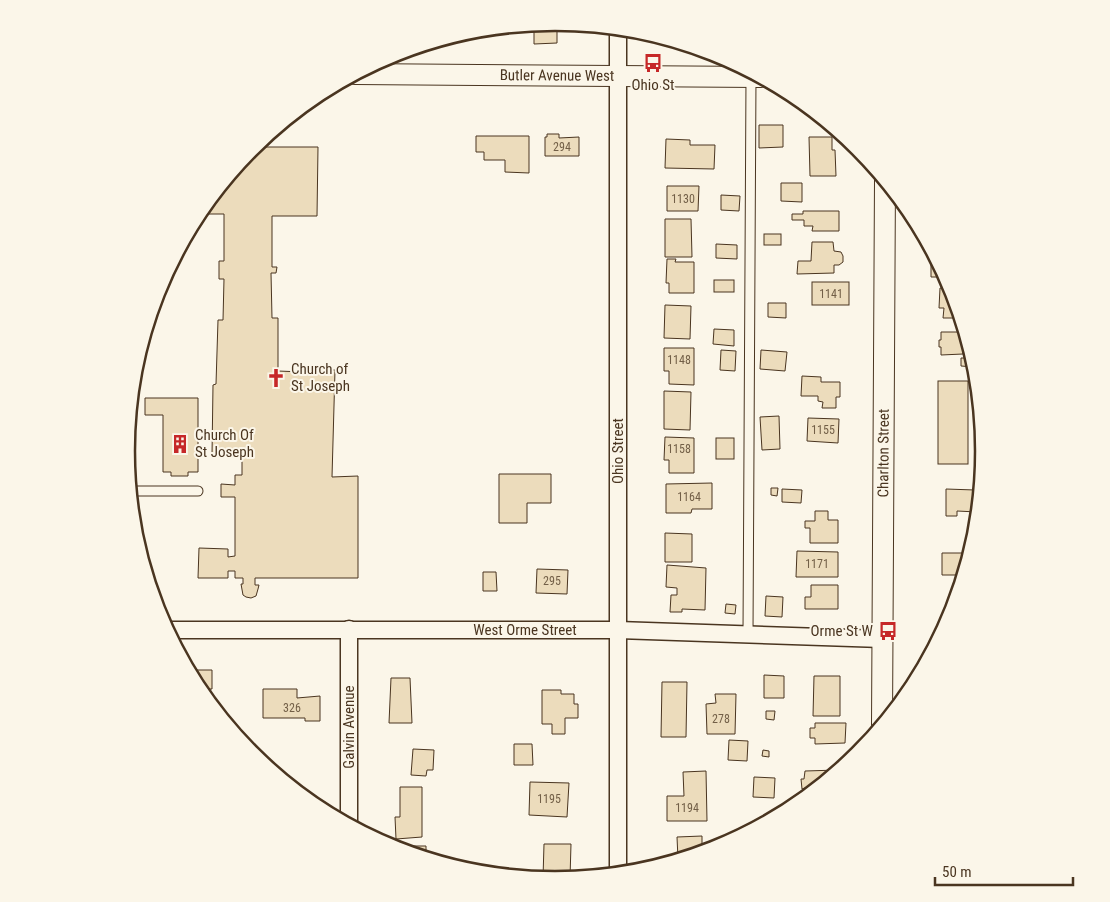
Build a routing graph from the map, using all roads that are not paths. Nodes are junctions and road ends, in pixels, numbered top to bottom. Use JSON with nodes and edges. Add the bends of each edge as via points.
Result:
{"nodes":[{"id":1,"x":618,"y":36,"type":"edge"},
{"id":2,"x":371,"y":74,"type":"edge"},
{"id":3,"x":618,"y":76,"type":"junction"},
{"id":4,"x":745,"y":77,"type":"edge"},
{"id":5,"x":756,"y":82,"type":"edge"},
{"id":6,"x":885,"y":191,"type":"edge"},
{"id":7,"x":198,"y":491,"type":"dead end"},
{"id":8,"x":137,"y":492,"type":"edge"},
{"id":9,"x":349,"y":629,"type":"junction"},
{"id":10,"x":176,"y":630,"type":"edge"},
{"id":11,"x":618,"y":630,"type":"junction"},
{"id":12,"x":748,"y":634,"type":"junction"},
{"id":13,"x":882,"y":639,"type":"junction"},
{"id":14,"x":882,"y":714,"type":"edge"},
{"id":15,"x":349,"y":817,"type":"edge"},
{"id":16,"x":618,"y":866,"type":"edge"}],
"edges":[{"from":1,"to":3,"type":"street","name":"Ohio Street"},
{"from":2,"to":3,"type":"street","name":"Butler Avenue West"},
{"from":3,"to":4,"type":"street","name":"Butler Avenue West"},
{"from":3,"to":11,"type":"street","name":"Ohio Street"},
{"from":5,"to":12,"type":"lane"},
{"from":6,"to":13,"type":"street","name":"Charlton Street"},
{"from":7,"to":8,"type":"lane"},
{"from":9,"to":10,"type":"street","name":"West Orme Street"},
{"from":9,"to":11,"type":"street","name":"West Orme Street"},
{"from":9,"to":15,"type":"street","name":"Galvin Avenue"},
{"from":11,"to":12,"type":"street","name":"West Orme Street"},
{"from":11,"to":16,"type":"street","name":"Ohio Street"},
{"from":12,"to":13,"type":"street","name":"West Orme Street"},
{"from":13,"to":14,"type":"street","name":"Charlton Street"}]}
